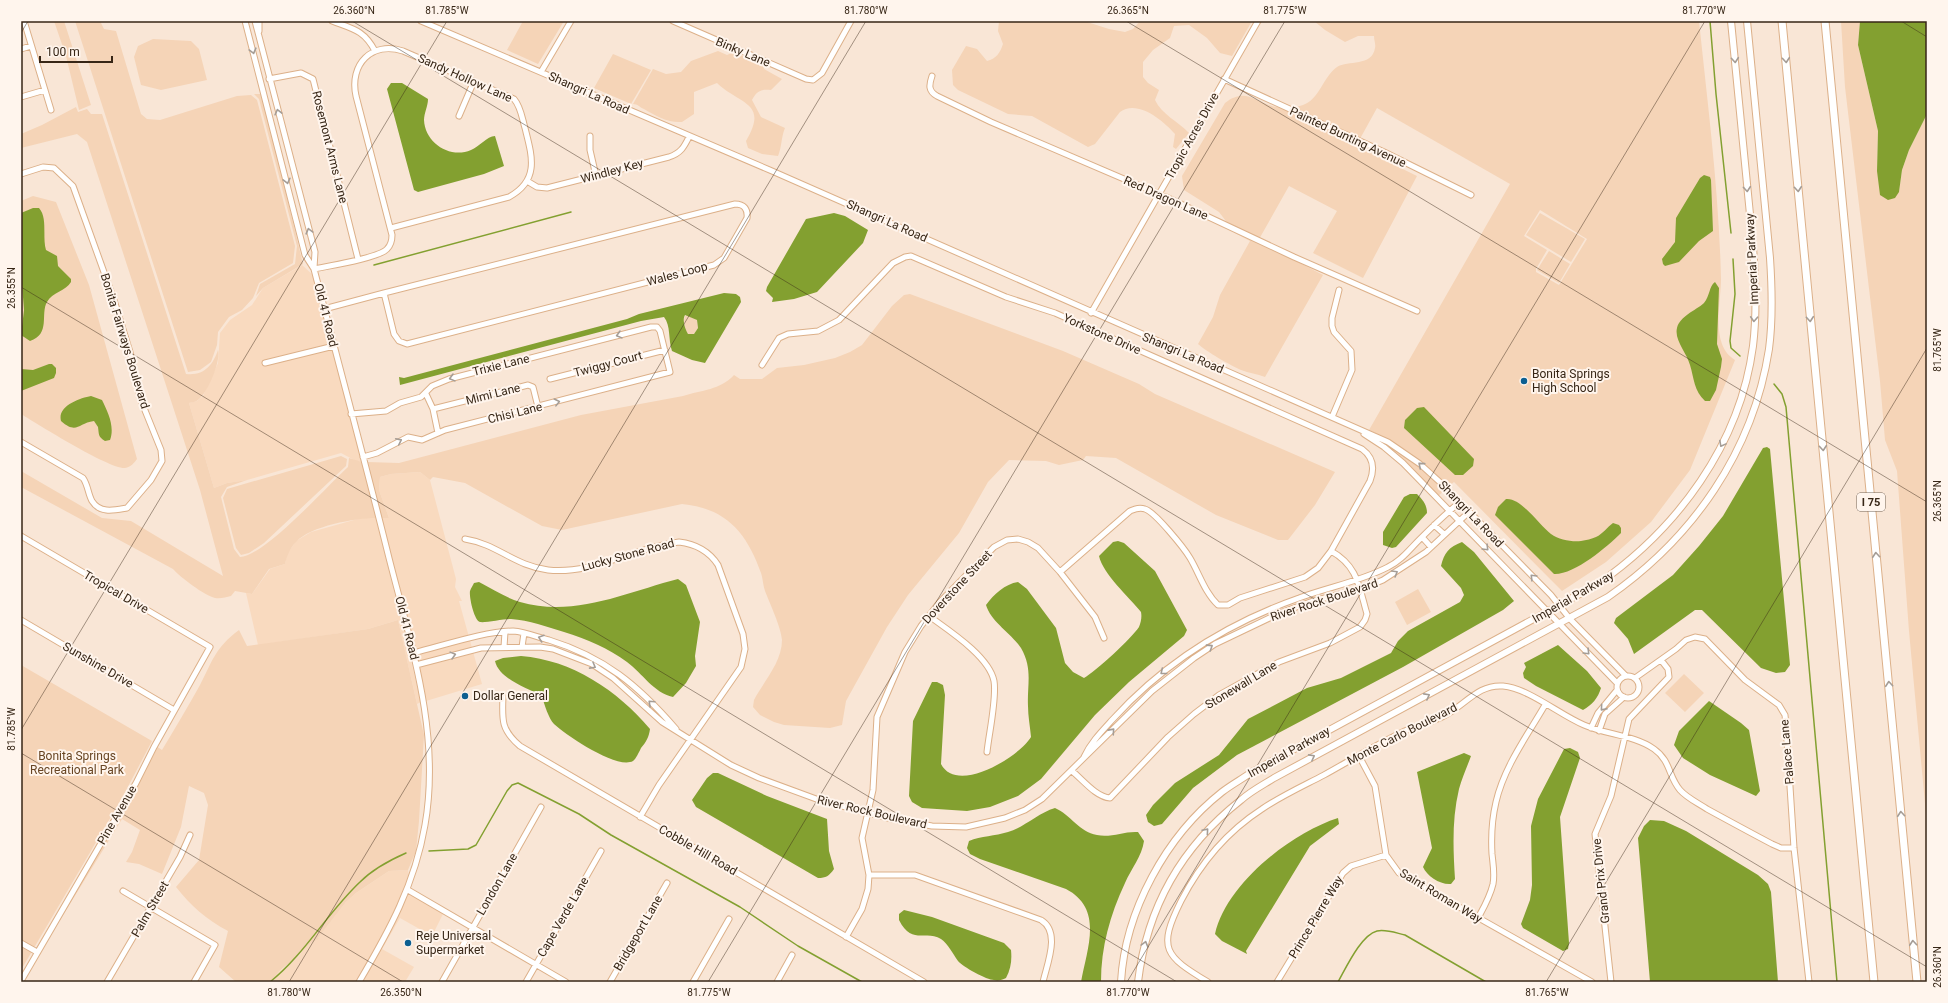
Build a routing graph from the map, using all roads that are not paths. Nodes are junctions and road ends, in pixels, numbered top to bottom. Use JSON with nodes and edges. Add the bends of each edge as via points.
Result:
{"nodes":[{"id":1,"x":24,"y":21,"type":"edge"},
{"id":2,"x":245,"y":21,"type":"edge"},
{"id":3,"x":255,"y":21,"type":"edge"},
{"id":4,"x":259,"y":21,"type":"edge"},
{"id":5,"x":332,"y":21,"type":"edge"},
{"id":6,"x":421,"y":21,"type":"edge"},
{"id":7,"x":571,"y":21,"type":"edge"},
{"id":8,"x":673,"y":21,"type":"edge"},
{"id":9,"x":852,"y":21,"type":"edge"},
{"id":10,"x":1258,"y":21,"type":"edge"},
{"id":11,"x":1731,"y":21,"type":"edge"},
{"id":12,"x":1747,"y":21,"type":"edge"},
{"id":13,"x":1782,"y":21,"type":"edge"},
{"id":14,"x":1825,"y":21,"type":"edge"},
{"id":15,"x":433,"y":23,"type":"edge"},
{"id":16,"x":259,"y":38,"type":"junction"},
{"id":17,"x":31,"y":46,"type":"junction"},
{"id":18,"x":21,"y":49,"type":"edge"},
{"id":19,"x":375,"y":51,"type":"junction"},
{"id":20,"x":541,"y":72,"type":"junction"},
{"id":21,"x":932,"y":76,"type":"dead end"},
{"id":22,"x":269,"y":78,"type":"junction"},
{"id":23,"x":1224,"y":79,"type":"junction"},
{"id":24,"x":474,"y":81,"type":"junction"},
{"id":25,"x":45,"y":90,"type":"junction"},
{"id":26,"x":21,"y":97,"type":"edge"},
{"id":27,"x":51,"y":110,"type":"dead end"},
{"id":28,"x":459,"y":116,"type":"dead end"},
{"id":29,"x":590,"y":136,"type":"dead end"},
{"id":30,"x":689,"y":137,"type":"junction"},
{"id":31,"x":21,"y":174,"type":"edge"},
{"id":32,"x":596,"y":176,"type":"junction"},
{"id":33,"x":527,"y":181,"type":"junction"},
{"id":34,"x":1159,"y":194,"type":"junction"},
{"id":35,"x":1471,"y":195,"type":"dead end"},
{"id":36,"x":391,"y":228,"type":"junction"},
{"id":37,"x":358,"y":259,"type":"junction"},
{"id":38,"x":314,"y":269,"type":"junction"},
{"id":39,"x":1339,"y":290,"type":"dead end"},
{"id":40,"x":384,"y":294,"type":"junction"},
{"id":41,"x":324,"y":309,"type":"junction"},
{"id":42,"x":1417,"y":311,"type":"dead end"},
{"id":43,"x":1091,"y":312,"type":"junction"},
{"id":44,"x":334,"y":346,"type":"junction"},
{"id":45,"x":665,"y":350,"type":"junction"},
{"id":46,"x":265,"y":363,"type":"dead end"},
{"id":47,"x":762,"y":365,"type":"dead end"},
{"id":48,"x":550,"y":379,"type":"dead end"},
{"id":49,"x":426,"y":394,"type":"junction"},
{"id":50,"x":538,"y":407,"type":"junction"},
{"id":51,"x":433,"y":409,"type":"junction"},
{"id":52,"x":351,"y":414,"type":"junction"},
{"id":53,"x":1332,"y":417,"type":"junction"},
{"id":54,"x":1351,"y":425,"type":"junction"},
{"id":55,"x":438,"y":433,"type":"junction"},
{"id":56,"x":21,"y":442,"type":"edge"},
{"id":57,"x":364,"y":457,"type":"junction"},
{"id":58,"x":1459,"y":503,"type":"junction"},
{"id":59,"x":1449,"y":511,"type":"junction"},
{"id":60,"x":1469,"y":512,"type":"junction"},
{"id":61,"x":1459,"y":520,"type":"junction"},
{"id":62,"x":1434,"y":524,"type":"junction"},
{"id":63,"x":1444,"y":534,"type":"junction"},
{"id":64,"x":21,"y":536,"type":"edge"},
{"id":65,"x":1422,"y":537,"type":"junction"},
{"id":66,"x":465,"y":539,"type":"dead end"},
{"id":67,"x":1431,"y":547,"type":"junction"},
{"id":68,"x":1332,"y":551,"type":"junction"},
{"id":69,"x":1060,"y":572,"type":"junction"},
{"id":70,"x":1357,"y":581,"type":"junction"},
{"id":71,"x":1360,"y":589,"type":"junction"},
{"id":72,"x":1559,"y":606,"type":"junction"},
{"id":73,"x":1549,"y":612,"type":"junction"},
{"id":74,"x":929,"y":616,"type":"junction"},
{"id":75,"x":21,"y":620,"type":"edge"},
{"id":76,"x":1570,"y":620,"type":"junction"},
{"id":77,"x":1560,"y":624,"type":"junction"},
{"id":78,"x":505,"y":632,"type":"junction"},
{"id":79,"x":524,"y":633,"type":"junction"},
{"id":80,"x":1104,"y":638,"type":"dead end"},
{"id":81,"x":210,"y":647,"type":"joint"},
{"id":82,"x":504,"y":647,"type":"junction"},
{"id":83,"x":522,"y":647,"type":"junction"},
{"id":84,"x":413,"y":653,"type":"junction"},
{"id":85,"x":1661,"y":660,"type":"junction"},
{"id":86,"x":416,"y":665,"type":"junction"},
{"id":87,"x":1626,"y":676,"type":"junction"},
{"id":88,"x":1635,"y":678,"type":"junction"},
{"id":89,"x":1617,"y":683,"type":"junction"},
{"id":90,"x":1617,"y":690,"type":"junction"},
{"id":91,"x":503,"y":696,"type":"dead end"},
{"id":92,"x":1624,"y":697,"type":"junction"},
{"id":93,"x":1545,"y":705,"type":"junction"},
{"id":94,"x":174,"y":710,"type":"junction"},
{"id":95,"x":1592,"y":728,"type":"junction"},
{"id":96,"x":678,"y":731,"type":"junction"},
{"id":97,"x":1599,"y":731,"type":"junction"},
{"id":98,"x":1625,"y":737,"type":"junction"},
{"id":99,"x":690,"y":740,"type":"junction"},
{"id":100,"x":987,"y":752,"type":"dead end"},
{"id":101,"x":1359,"y":756,"type":"junction"},
{"id":102,"x":1084,"y":758,"type":"junction"},
{"id":103,"x":1072,"y":771,"type":"junction"},
{"id":104,"x":542,"y":807,"type":"dead end"},
{"id":105,"x":866,"y":812,"type":"junction"},
{"id":106,"x":640,"y":817,"type":"junction"},
{"id":107,"x":190,"y":835,"type":"dead end"},
{"id":108,"x":1794,"y":848,"type":"junction"},
{"id":109,"x":601,"y":851,"type":"dead end"},
{"id":110,"x":1386,"y":855,"type":"junction"},
{"id":111,"x":869,"y":875,"type":"junction"},
{"id":112,"x":667,"y":883,"type":"dead end"},
{"id":113,"x":408,"y":890,"type":"junction"},
{"id":114,"x":123,"y":891,"type":"dead end"},
{"id":115,"x":151,"y":907,"type":"junction"},
{"id":116,"x":1478,"y":918,"type":"junction"},
{"id":117,"x":729,"y":920,"type":"dead end"},
{"id":118,"x":472,"y":928,"type":"junction"},
{"id":119,"x":846,"y":936,"type":"junction"},
{"id":120,"x":21,"y":943,"type":"edge"},
{"id":121,"x":37,"y":952,"type":"junction"},
{"id":122,"x":792,"y":955,"type":"dead end"},
{"id":123,"x":536,"y":964,"type":"junction"},
{"id":124,"x":21,"y":982,"type":"edge"},
{"id":125,"x":107,"y":982,"type":"edge"},
{"id":126,"x":194,"y":982,"type":"edge"},
{"id":127,"x":359,"y":982,"type":"edge"},
{"id":128,"x":442,"y":982,"type":"edge"},
{"id":129,"x":526,"y":982,"type":"edge"},
{"id":130,"x":566,"y":982,"type":"edge"},
{"id":131,"x":610,"y":982,"type":"edge"},
{"id":132,"x":692,"y":982,"type":"edge"},
{"id":133,"x":777,"y":982,"type":"edge"},
{"id":134,"x":924,"y":982,"type":"edge"},
{"id":135,"x":1043,"y":982,"type":"edge"},
{"id":136,"x":1122,"y":982,"type":"edge"},
{"id":137,"x":1138,"y":982,"type":"edge"},
{"id":138,"x":1208,"y":982,"type":"edge"},
{"id":139,"x":1276,"y":982,"type":"edge"},
{"id":140,"x":1592,"y":982,"type":"edge"},
{"id":141,"x":1611,"y":982,"type":"edge"},
{"id":142,"x":1809,"y":982,"type":"edge"},
{"id":143,"x":1874,"y":982,"type":"edge"},
{"id":144,"x":1917,"y":982,"type":"edge"}],
"edges":[{"from":1,"to":17,"type":"street"},
{"from":2,"to":38,"type":"street","name":"Old 41 Road","one_way":true,"via":[[305,255]]},
{"from":3,"to":16,"type":"street","name":"Old 41 Road"},
{"from":4,"to":16,"type":"street"},
{"from":5,"to":19,"type":"street","via":[[363,34]]},
{"from":6,"to":15,"type":"street","name":"Shangri La Road"},
{"from":7,"to":20,"type":"street"},
{"from":8,"to":9,"type":"street","name":"Binky Lane","via":[[813,80],[822,73]]},
{"from":10,"to":23,"type":"street","name":"Tropic Acres Drive"},
{"from":11,"to":72,"type":"main road","name":"Imperial Parkway","one_way":true,"via":[[1756,291],[1752,347],[1743,387],[1726,436],[1712,463],[1680,510],[1659,535],[1620,569]]},
{"from":12,"to":76,"type":"main road","name":"Imperial Parkway","via":[[1772,292],[1768,350],[1761,385],[1740,445],[1715,490],[1694,519],[1673,544],[1626,585]]},
{"from":13,"to":143,"type":"highway","one_way":true},
{"from":144,"to":14,"type":"highway","number":"I 75","one_way":true},
{"from":15,"to":20,"type":"street","name":"Shangri La Road"},
{"from":16,"to":22,"type":"street","name":"Old 41 Road"},
{"from":17,"to":18,"type":"street"},
{"from":17,"to":25,"type":"street"},
{"from":19,"to":24,"type":"street","name":"Sandy Hollow Lane","via":[[398,49]]},
{"from":19,"to":36,"type":"street","via":[[366,56],[358,67],[354,88]]},
{"from":20,"to":30,"type":"street","name":"Shangri La Road"},
{"from":21,"to":34,"type":"street","name":"Red Dragon Lane","via":[[929,85],[932,93],[937,96]]},
{"from":22,"to":37,"type":"street","name":"Rosemont Arms Lane","via":[[301,73],[313,79]]},
{"from":38,"to":22,"type":"street","name":"Old 41 Road","one_way":true,"via":[[314,252]]},
{"from":23,"to":34,"type":"street","name":"Tropic Acres Drive"},
{"from":23,"to":35,"type":"street","name":"Painted Bunting Avenue"},
{"from":24,"to":28,"type":"street"},
{"from":24,"to":33,"type":"street","name":"Sandy Hollow Lane","via":[[510,96],[518,103],[532,157],[532,168]]},
{"from":25,"to":26,"type":"street"},
{"from":25,"to":27,"type":"street"},
{"from":29,"to":32,"type":"street","via":[[590,150]]},
{"from":30,"to":32,"type":"street","name":"Windley Key","via":[[684,149],[674,155]]},
{"from":30,"to":43,"type":"street","name":"Shangri La Road"},
{"from":31,"to":56,"type":"street","name":"Bonita Fairways Boulevard","via":[[43,167],[54,168],[73,186],[114,300],[130,352],[140,398],[161,450],[162,461],[127,508],[108,511],[99,508],[92,501],[87,484],[79,475]]},
{"from":32,"to":33,"type":"street","name":"Windley Key","via":[[547,188],[537,187]]},
{"from":33,"to":36,"type":"street","name":"Sandy Hollow Lane","via":[[509,198]]},
{"from":34,"to":42,"type":"street","name":"Red Dragon Lane"},
{"from":34,"to":43,"type":"street","name":"Tropic Acres Drive"},
{"from":36,"to":37,"type":"street","via":[[392,240],[387,250]]},
{"from":37,"to":38,"type":"street"},
{"from":38,"to":41,"type":"street","name":"Old 41 Road"},
{"from":39,"to":53,"type":"street","via":[[1332,326],[1334,332],[1351,351],[1352,370]]},
{"from":40,"to":40,"type":"street","name":"Wales Loop","via":[[735,204],[745,207],[748,212],[724,258],[714,265],[407,344],[399,341],[394,334]]},
{"from":40,"to":41,"type":"street","name":"Wales Loop"},
{"from":41,"to":44,"type":"street","name":"Old 41 Road"},
{"from":43,"to":53,"type":"street","name":"Shangri La Road"},
{"from":44,"to":46,"type":"street"},
{"from":44,"to":52,"type":"street","name":"Old 41 Road"},
{"from":45,"to":48,"type":"street","name":"Twiggy Court"},
{"from":45,"to":49,"type":"street","name":"Trixie Lane","one_way":true,"via":[[660,331],[656,327],[449,378],[432,386]]},
{"from":50,"to":45,"type":"street","name":"Chisi Lane","one_way":true,"via":[[670,372]]},
{"from":47,"to":68,"type":"street","name":"Yorkstone Drive","via":[[779,338],[788,334],[818,331],[831,325],[839,320],[898,259],[912,256],[920,258],[1006,297],[1055,313],[1368,453],[1373,474]]},
{"from":49,"to":51,"type":"street"},
{"from":49,"to":52,"type":"street","name":"Trixie Lane","via":[[386,410]]},
{"from":50,"to":51,"type":"street","name":"Mimi Lane","via":[[533,387],[528,385]]},
{"from":50,"to":55,"type":"street","name":"Chisi Lane"},
{"from":51,"to":55,"type":"street"},
{"from":52,"to":57,"type":"street","name":"Old 41 Road"},
{"from":53,"to":54,"type":"street","name":"Shangri La Road"},
{"from":58,"to":54,"type":"street","name":"Shangri La Road","one_way":true,"via":[[1442,484],[1405,452]]},
{"from":54,"to":59,"type":"street","name":"Shangri La Road","via":[[1403,463]]},
{"from":57,"to":55,"type":"street","name":"Chisi Lane","one_way":true,"via":[[408,437],[422,440]]},
{"from":57,"to":84,"type":"street","name":"Old 41 Road"},
{"from":58,"to":59,"type":"street","name":"River Rock Boulevard"},
{"from":58,"to":60,"type":"street","name":"Shangri La Road"},
{"from":59,"to":61,"type":"street","name":"Shangri La Road"},
{"from":59,"to":62,"type":"street","name":"River Rock Boulevard"},
{"from":60,"to":61,"type":"street","name":"River Rock Boulevard"},
{"from":72,"to":60,"type":"street","name":"Shangri La Road","one_way":true},
{"from":61,"to":63,"type":"street","name":"River Rock Boulevard"},
{"from":61,"to":73,"type":"street","name":"Shangri La Road","one_way":true},
{"from":62,"to":63,"type":"street"},
{"from":62,"to":65,"type":"street","name":"River Rock Boulevard"},
{"from":63,"to":67,"type":"street","name":"River Rock Boulevard"},
{"from":64,"to":81,"type":"street","name":"Tropical Drive"},
{"from":65,"to":67,"type":"street"},
{"from":65,"to":70,"type":"street","name":"River Rock Boulevard","via":[[1389,567]]},
{"from":66,"to":99,"type":"street","name":"Lucky Stone Road","via":[[485,543],[520,562],[549,570],[583,568],[679,542],[693,544],[708,553],[718,565],[743,634],[745,648],[738,672]]},
{"from":71,"to":67,"type":"street","name":"River Rock Boulevard","one_way":true,"via":[[1383,580]]},
{"from":68,"to":69,"type":"street","name":"Yorkstone Drive","via":[[1318,568],[1305,577],[1240,598],[1228,605],[1218,605],[1185,551],[1153,515],[1141,508],[1130,511]]},
{"from":68,"to":70,"type":"street","via":[[1349,564]]},
{"from":69,"to":74,"type":"street","name":"Doverstone Street","via":[[1033,544],[1018,539],[1007,540],[989,552],[945,596]]},
{"from":69,"to":80,"type":"street","name":"Doverstone Street","via":[[1095,617]]},
{"from":70,"to":71,"type":"street"},
{"from":70,"to":102,"type":"street","name":"River Rock Boulevard","one_way":true,"via":[[1300,597],[1234,625],[1204,643],[1164,671],[1126,705],[1093,742]]},
{"from":102,"to":71,"type":"street","name":"River Rock Boulevard","one_way":true,"via":[[1152,691],[1174,672],[1215,644],[1280,613],[1313,601]]},
{"from":71,"to":103,"type":"street","name":"Stonewall Lane","via":[[1367,614],[1360,627],[1330,643],[1279,662],[1219,695],[1168,737],[1110,798],[1099,794]]},
{"from":72,"to":73,"type":"main road","name":"Imperial Parkway"},
{"from":72,"to":76,"type":"street","name":"Shangri La Road"},
{"from":73,"to":77,"type":"street","name":"Shangri La Road"},
{"from":73,"to":136,"type":"main road","name":"Imperial Parkway","via":[[1280,756],[1222,792],[1197,815],[1172,844],[1155,872],[1138,908],[1128,940]]},
{"from":74,"to":100,"type":"street","via":[[964,642],[991,672],[994,688]]},
{"from":74,"to":105,"type":"street","name":"Doverstone Street","via":[[905,652],[878,713],[873,790]]},
{"from":75,"to":94,"type":"street","name":"Sunshine Drive"},
{"from":76,"to":77,"type":"main road","name":"Imperial Parkway"},
{"from":76,"to":87,"type":"street","name":"Shangri La Road"},
{"from":77,"to":89,"type":"street","name":"Shangri La Road","one_way":true},
{"from":137,"to":77,"type":"main road","name":"Imperial Parkway","one_way":true,"via":[[1150,923],[1167,885],[1188,852],[1220,817],[1242,798],[1274,778]]},
{"from":78,"to":79,"type":"street","name":"River Rock Boulevard"},
{"from":78,"to":82,"type":"street"},
{"from":78,"to":84,"type":"street","name":"River Rock Boulevard"},
{"from":79,"to":83,"type":"street"},
{"from":96,"to":79,"type":"street","name":"River Rock Boulevard","one_way":true,"via":[[627,679],[599,660],[572,648]]},
{"from":81,"to":94,"type":"street","name":"Pine Avenue"},
{"from":82,"to":83,"type":"street","name":"River Rock Boulevard"},
{"from":86,"to":82,"type":"street","name":"River Rock Boulevard","one_way":true,"via":[[481,648]]},
{"from":83,"to":96,"type":"street","name":"River Rock Boulevard","one_way":true,"via":[[540,646],[553,649],[592,664],[631,693],[662,722]]},
{"from":84,"to":86,"type":"street","name":"Old 41 Road"},
{"from":85,"to":88,"type":"street","name":"Palace Lane"},
{"from":85,"to":98,"type":"street","name":"Grand Prix Drive","via":[[1668,668],[1669,677],[1630,716]]},
{"from":85,"to":108,"type":"street","name":"Palace Lane","via":[[1686,640],[1695,637],[1705,639],[1745,680],[1779,705],[1785,715]]},
{"from":86,"to":113,"type":"street","name":"Old 41 Road","via":[[428,729],[429,785],[425,826]]},
{"from":87,"to":88,"type":"street"},
{"from":87,"to":89,"type":"street"},
{"from":88,"to":92,"type":"street","via":[[1638,690],[1631,697]]},
{"from":89,"to":90,"type":"street"},
{"from":90,"to":92,"type":"street"},
{"from":90,"to":95,"type":"street","one_way":true,"via":[[1598,713]]},
{"from":91,"to":106,"type":"street","name":"Cobble Hill Road","via":[[502,721],[515,742],[526,751]]},
{"from":92,"to":97,"type":"street","via":[[1606,714]]},
{"from":93,"to":95,"type":"street","name":"Monte Carlo Boulevard"},
{"from":93,"to":101,"type":"street","name":"Monte Carlo Boulevard","via":[[1516,688],[1489,687],[1479,691],[1444,716],[1408,729]]},
{"from":93,"to":116,"type":"street","via":[[1508,768],[1496,801],[1492,830],[1493,883]]},
{"from":94,"to":121,"type":"street","name":"Pine Avenue","via":[[136,783]]},
{"from":95,"to":97,"type":"street","name":"Monte Carlo Boulevard"},
{"from":96,"to":99,"type":"street","name":"River Rock Boulevard"},
{"from":97,"to":98,"type":"street","name":"Monte Carlo Boulevard"},
{"from":98,"to":108,"type":"street","name":"Monte Carlo Boulevard","via":[[1647,745],[1663,757],[1668,763],[1675,784],[1687,797],[1772,844],[1781,848]]},
{"from":98,"to":141,"type":"street","name":"Grand Prix Drive","via":[[1611,796],[1595,834]]},
{"from":99,"to":105,"type":"street","name":"River Rock Boulevard","via":[[726,763],[759,778],[819,800]]},
{"from":99,"to":106,"type":"street","name":"Lucky Stone Road"},
{"from":101,"to":110,"type":"street","name":"Saint Roman Way","via":[[1375,786]]},
{"from":101,"to":138,"type":"street","name":"Monte Carlo Boulevard","via":[[1248,819],[1218,847],[1194,877],[1173,919],[1168,942],[1171,953],[1180,965]]},
{"from":102,"to":103,"type":"street","name":"River Rock Boulevard"},
{"from":103,"to":105,"type":"street","name":"River Rock Boulevard","via":[[1042,799],[1025,810],[987,823],[966,827],[932,826]]},
{"from":104,"to":118,"type":"street","name":"London Lane"},
{"from":105,"to":111,"type":"street","name":"Doverstone Street","via":[[862,838]]},
{"from":106,"to":119,"type":"street","name":"Cobble Hill Road"},
{"from":107,"to":115,"type":"street","name":"Palm Street"},
{"from":108,"to":142,"type":"street","name":"Palace Lane"},
{"from":109,"to":123,"type":"street","name":"Cape Verde Lane"},
{"from":110,"to":116,"type":"street","name":"Saint Roman Way","via":[[1399,873]]},
{"from":110,"to":139,"type":"street","name":"Prince Pierre Way","via":[[1351,866],[1343,873]]},
{"from":111,"to":119,"type":"street","name":"Doverstone Street","via":[[864,903]]},
{"from":111,"to":135,"type":"street","via":[[915,875],[1042,920],[1052,936]]},
{"from":112,"to":131,"type":"street","name":"Bridgeport Lane"},
{"from":113,"to":118,"type":"street"},
{"from":113,"to":127,"type":"street","name":"Old 41 Road"},
{"from":114,"to":115,"type":"street"},
{"from":115,"to":125,"type":"street","name":"Palm Street"},
{"from":115,"to":126,"type":"street","via":[[214,945]]},
{"from":116,"to":140,"type":"street","name":"Saint Roman Way"},
{"from":117,"to":132,"type":"street"},
{"from":118,"to":123,"type":"street"},
{"from":118,"to":128,"type":"street","name":"London Lane"},
{"from":119,"to":134,"type":"street","name":"Cobble Hill Road"},
{"from":120,"to":121,"type":"street"},
{"from":121,"to":124,"type":"street","name":"Pine Avenue"},
{"from":122,"to":133,"type":"street"},
{"from":123,"to":129,"type":"street","name":"Cape Verde Lane"},
{"from":123,"to":130,"type":"street"}]}
